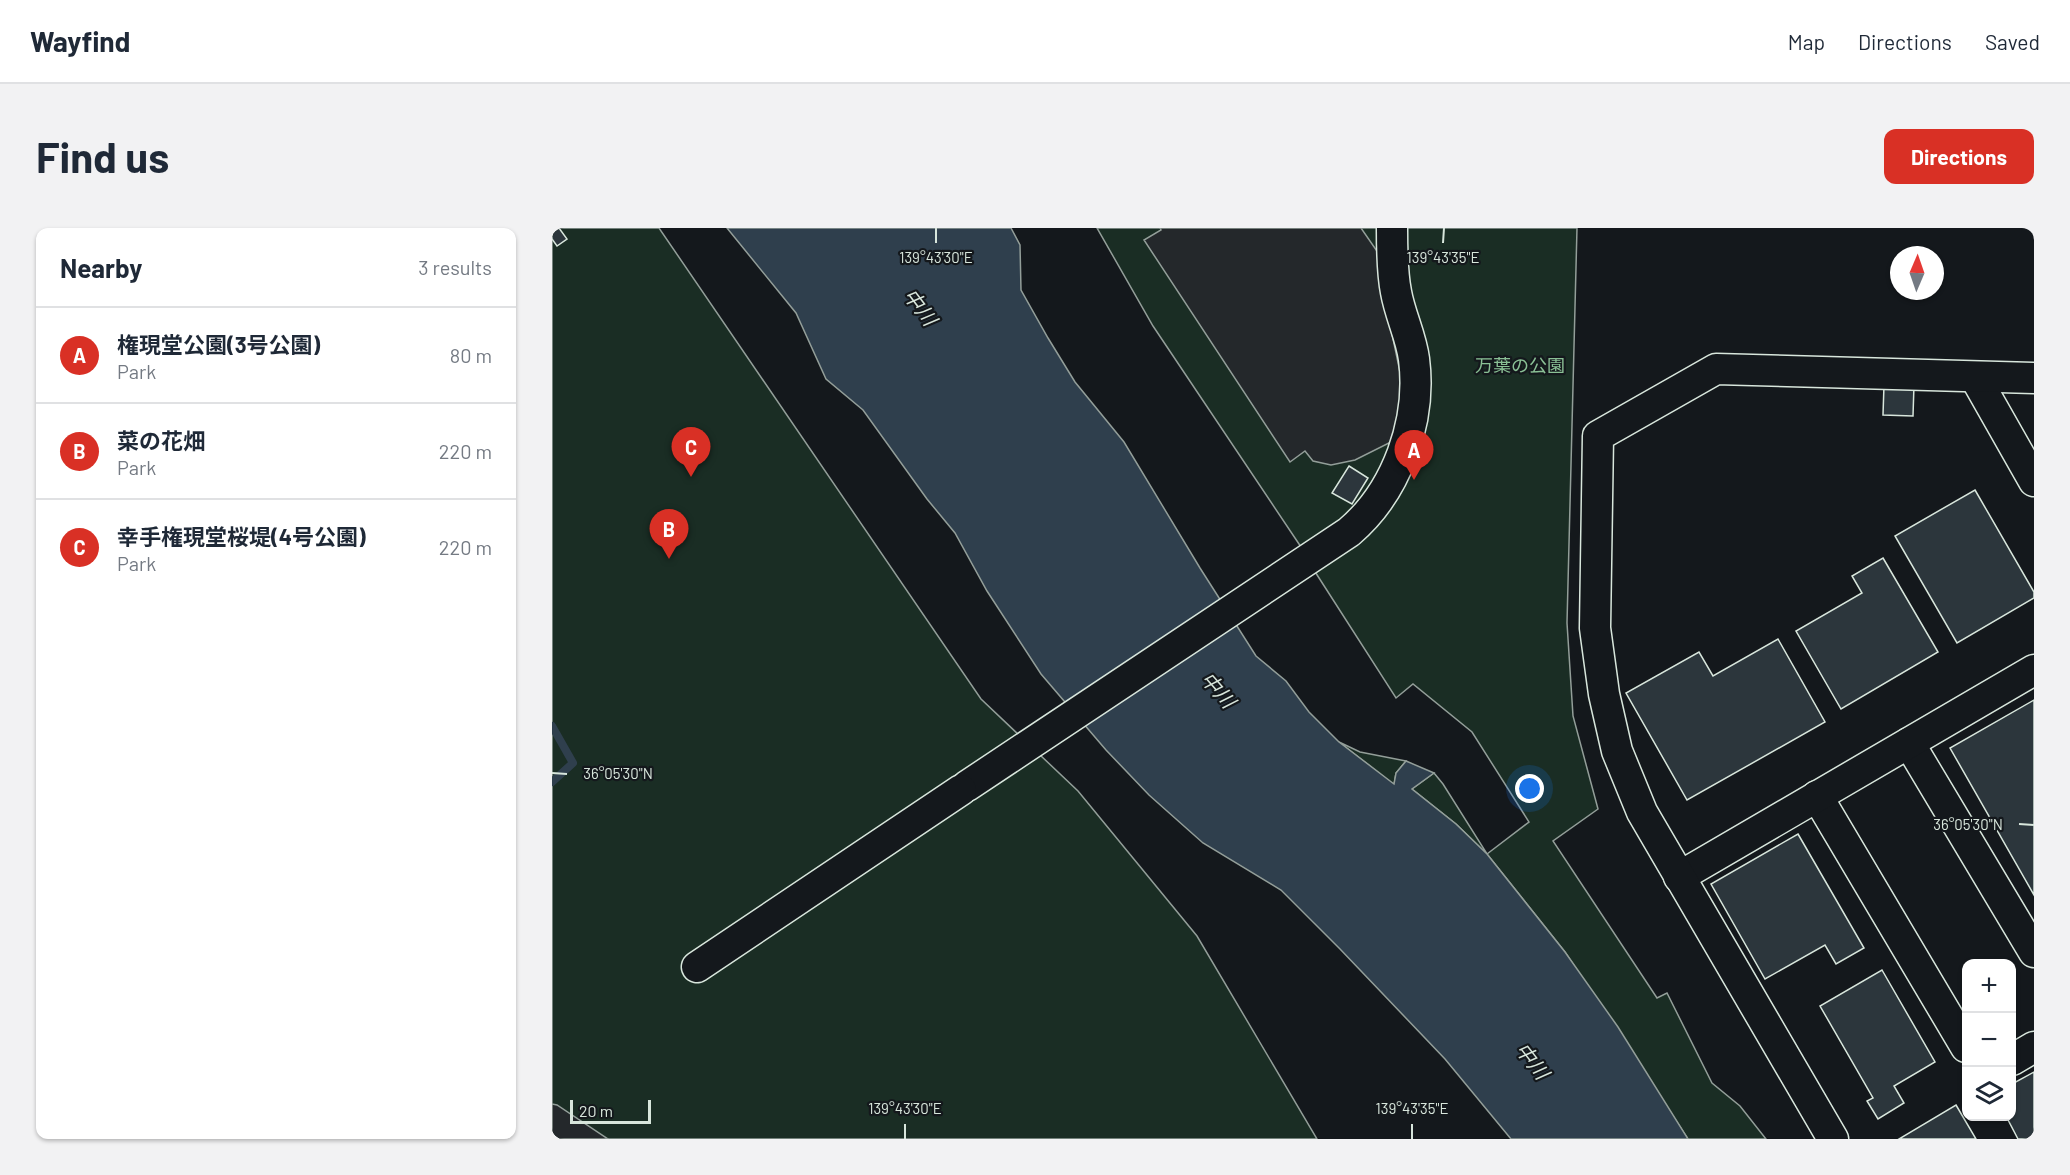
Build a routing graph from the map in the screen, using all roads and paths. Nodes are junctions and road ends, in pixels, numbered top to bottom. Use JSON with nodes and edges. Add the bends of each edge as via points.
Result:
{"nodes":[{"id":1,"x":1392,"y":228,"type":"edge"},
{"id":2,"x":1975,"y":377,"type":"junction"},
{"id":3,"x":2034,"y":378,"type":"edge"},
{"id":4,"x":2034,"y":481,"type":"edge"},
{"id":5,"x":2034,"y":670,"type":"edge"},
{"id":6,"x":1909,"y":743,"type":"junction"},
{"id":7,"x":1817,"y":796,"type":"junction"},
{"id":8,"x":1679,"y":877,"type":"junction"},
{"id":9,"x":2034,"y":952,"type":"edge"},
{"id":10,"x":697,"y":967,"type":"dead end"},
{"id":11,"x":1962,"y":1040,"type":"edge"},
{"id":12,"x":2034,"y":1047,"type":"edge"},
{"id":13,"x":2016,"y":1058,"type":"edge"},
{"id":14,"x":1833,"y":1139,"type":"edge"}],
"edges":[{"from":1,"to":10,"type":"street","via":[[1396,292],[1414,358],[1415,404],[1390,484],[1362,521]]},
{"from":2,"to":3,"type":"street"},
{"from":2,"to":4,"type":"street"},
{"from":2,"to":8,"type":"street","via":[[1716,369],[1598,436],[1595,628],[1604,694],[1617,751],[1642,812]]},
{"from":5,"to":6,"type":"street"},
{"from":6,"to":7,"type":"street"},
{"from":6,"to":9,"type":"street"},
{"from":7,"to":8,"type":"street"},
{"from":7,"to":11,"type":"street"},
{"from":8,"to":14,"type":"street"},
{"from":12,"to":13,"type":"street"}]}
